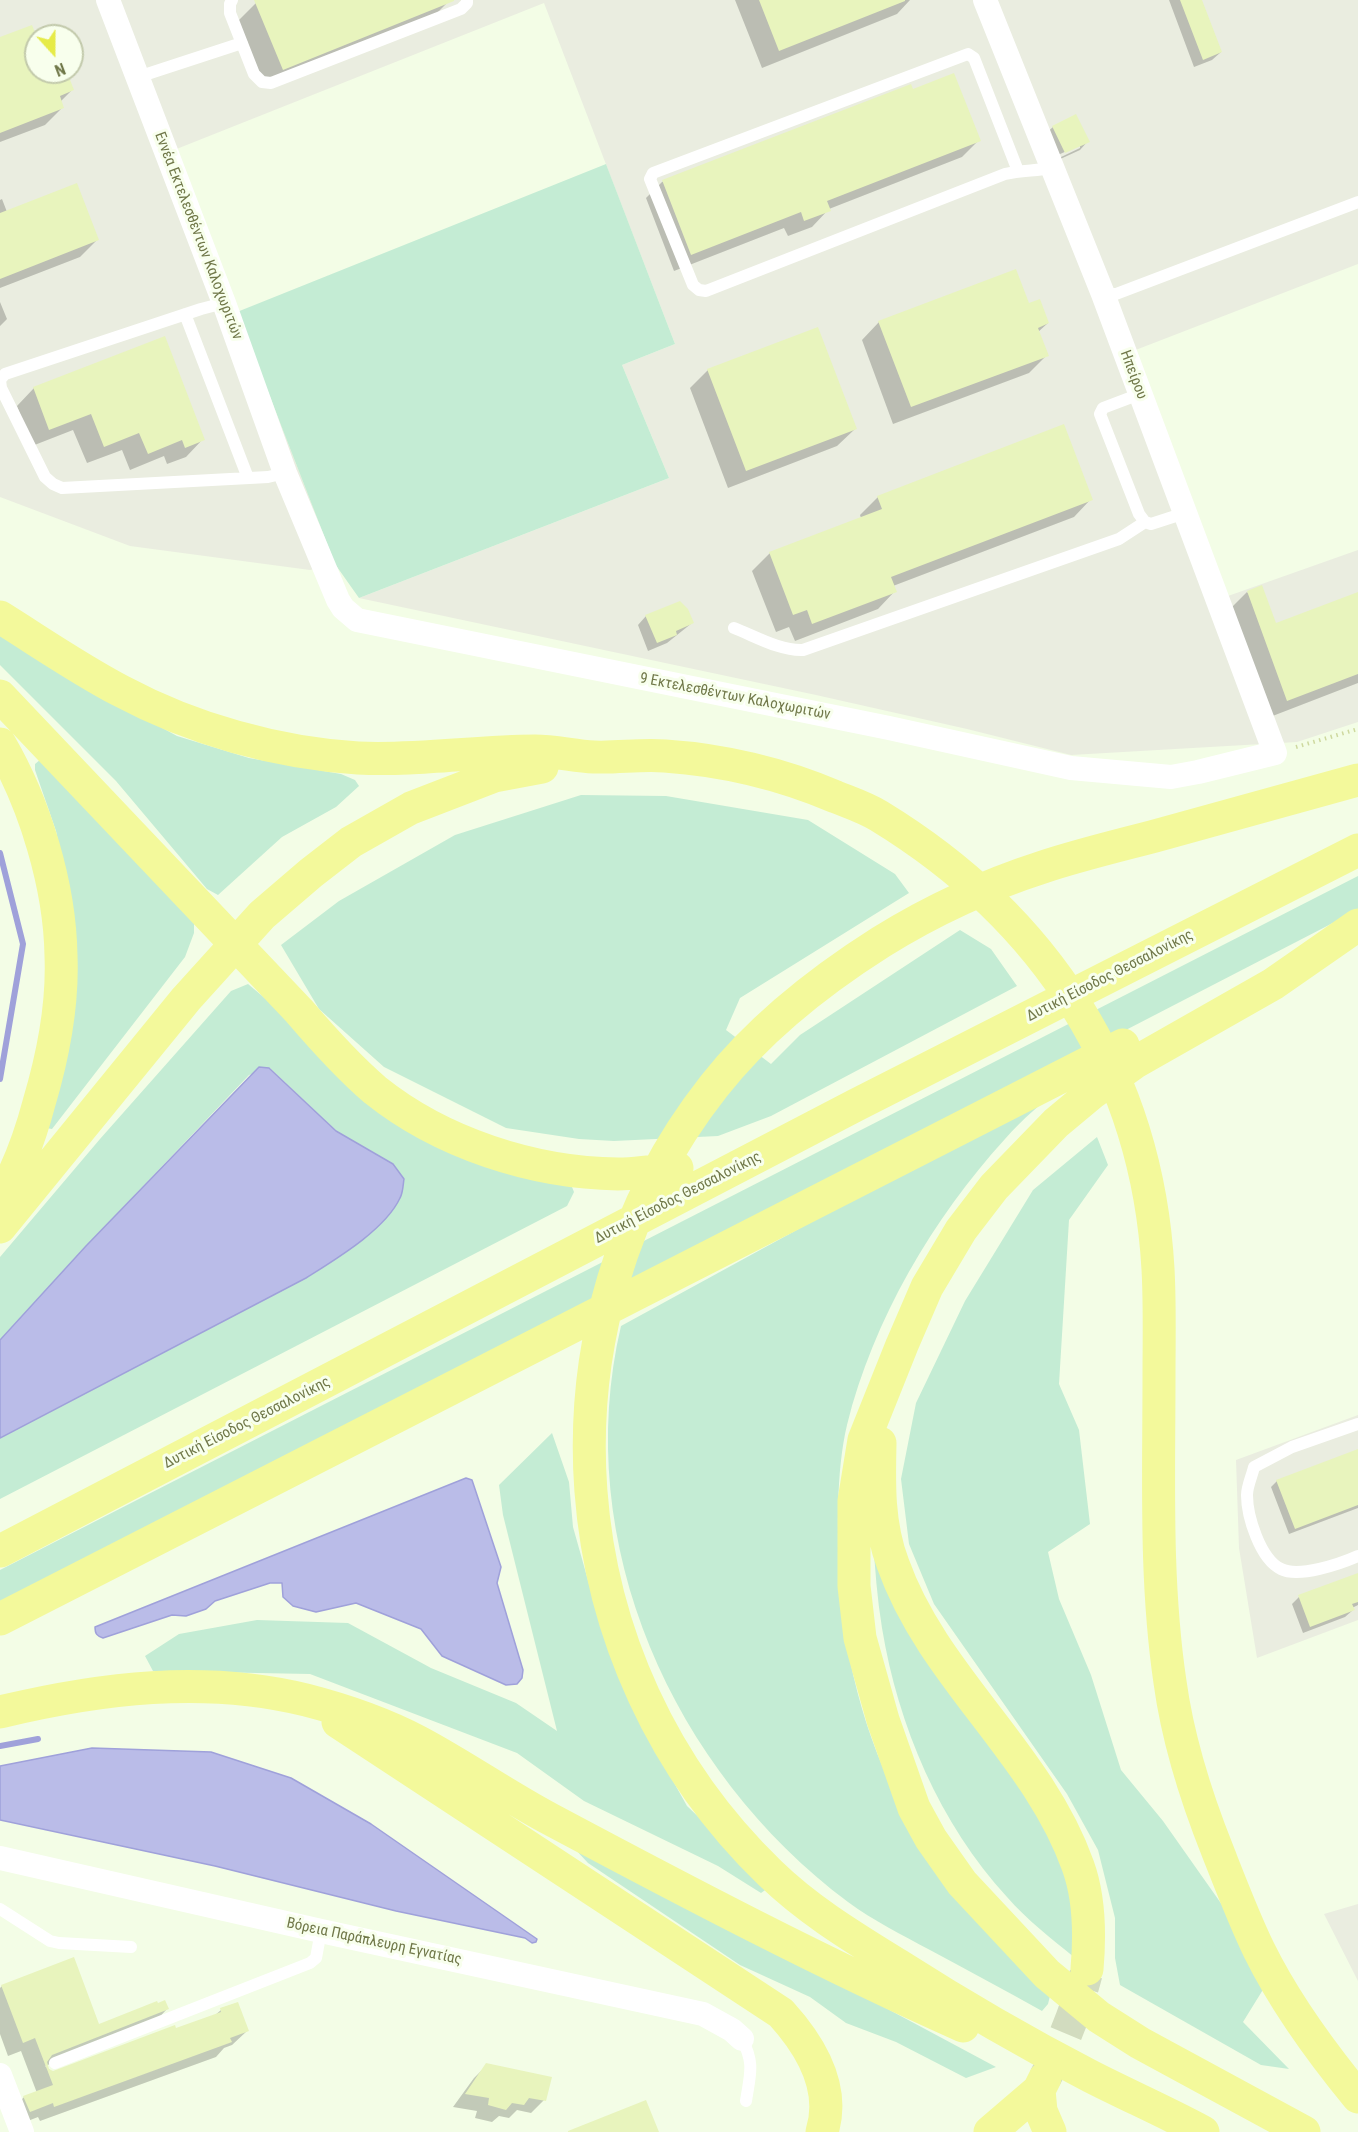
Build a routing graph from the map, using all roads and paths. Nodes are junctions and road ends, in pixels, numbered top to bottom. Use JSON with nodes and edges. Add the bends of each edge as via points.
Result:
{"nodes":[{"id":1,"x":108,"y":0,"type":"edge"},
{"id":2,"x":232,"y":0,"type":"edge"},
{"id":3,"x":467,"y":0,"type":"edge"},
{"id":4,"x":985,"y":0,"type":"edge"},
{"id":5,"x":242,"y":43,"type":"junction"},
{"id":6,"x":138,"y":77,"type":"junction"},
{"id":7,"x":1052,"y":168,"type":"junction"},
{"id":8,"x":1018,"y":171,"type":"junction"},
{"id":9,"x":1358,"y":202,"type":"edge"},
{"id":10,"x":1102,"y":294,"type":"junction"},
{"id":11,"x":224,"y":303,"type":"junction"},
{"id":12,"x":185,"y":314,"type":"junction"},
{"id":13,"x":1140,"y":394,"type":"junction"},
{"id":14,"x":285,"y":473,"type":"junction"},
{"id":15,"x":249,"y":478,"type":"junction"},
{"id":16,"x":1185,"y":513,"type":"junction"},
{"id":17,"x":1145,"y":522,"type":"junction"},
{"id":18,"x":0,"y":617,"type":"edge"},
{"id":19,"x":734,"y":628,"type":"dead end"},
{"id":20,"x":0,"y":696,"type":"edge"},
{"id":21,"x":1358,"y":729,"type":"edge"},
{"id":22,"x":0,"y":744,"type":"edge"},
{"id":23,"x":1275,"y":753,"type":"junction"},
{"id":24,"x":594,"y":757,"type":"junction"},
{"id":25,"x":1358,"y":780,"type":"edge"},
{"id":26,"x":1358,"y":850,"type":"edge"},
{"id":27,"x":1358,"y":925,"type":"edge"},
{"id":28,"x":856,"y":1106,"type":"junction"},
{"id":29,"x":0,"y":1200,"type":"edge"},
{"id":30,"x":0,"y":1227,"type":"edge"},
{"id":31,"x":883,"y":1392,"type":"junction"},
{"id":32,"x":1358,"y":1424,"type":"edge"},
{"id":33,"x":0,"y":1551,"type":"edge"},
{"id":34,"x":1358,"y":1556,"type":"edge"},
{"id":35,"x":0,"y":1619,"type":"edge"},
{"id":36,"x":304,"y":1700,"type":"junction"},
{"id":37,"x":0,"y":1712,"type":"edge"},
{"id":38,"x":0,"y":1858,"type":"edge"},
{"id":39,"x":0,"y":1909,"type":"edge"},
{"id":40,"x":321,"y":1931,"type":"junction"},
{"id":41,"x":131,"y":1947,"type":"dead end"},
{"id":42,"x":1087,"y":1969,"type":"tunnel mouth"},
{"id":43,"x":742,"y":2039,"type":"joint"},
{"id":44,"x":55,"y":2063,"type":"dead end"},
{"id":45,"x":0,"y":2075,"type":"edge"},
{"id":46,"x":1087,"y":2075,"type":"junction"},
{"id":47,"x":1358,"y":2097,"type":"edge"},
{"id":48,"x":746,"y":2101,"type":"dead end"},
{"id":49,"x":22,"y":2132,"type":"edge"},
{"id":50,"x":822,"y":2132,"type":"edge"},
{"id":51,"x":990,"y":2132,"type":"edge"},
{"id":52,"x":1050,"y":2132,"type":"edge"},
{"id":53,"x":1203,"y":2132,"type":"edge"},
{"id":54,"x":1304,"y":2132,"type":"edge"}],
"edges":[{"from":1,"to":6,"type":"street","name":"Εννέα Εκτελεσθέντων Καλοχωριτών"},
{"from":2,"to":5,"type":"lane","via":[[230,13]]},
{"from":3,"to":5,"type":"lane","via":[[461,9],[271,83],[262,82],[254,74]]},
{"from":4,"to":7,"type":"street","name":"Ηπείρου"},
{"from":5,"to":6,"type":"lane"},
{"from":6,"to":11,"type":"street","name":"Εννέα Εκτελεσθέντων Καλοχωριτών"},
{"from":7,"to":8,"type":"lane"},
{"from":7,"to":10,"type":"street","name":"Ηπείρου"},
{"from":8,"to":8,"type":"lane","via":[[706,291],[693,285],[650,179],[653,173],[968,54],[974,58]]},
{"from":9,"to":10,"type":"lane","via":[[1116,294]]},
{"from":10,"to":13,"type":"street","name":"Ηπείρου"},
{"from":11,"to":12,"type":"lane"},
{"from":11,"to":14,"type":"street","name":"Εννέα Εκτελεσθέντων Καλοχωριτών"},
{"from":12,"to":15,"type":"lane"},
{"from":12,"to":15,"type":"lane","via":[[5,374],[0,380],[1,388],[45,477],[63,488]]},
{"from":13,"to":16,"type":"street","name":"Ηπείρου"},
{"from":13,"to":17,"type":"lane","via":[[1103,408],[1100,414]]},
{"from":14,"to":15,"type":"lane"},
{"from":14,"to":23,"type":"street","name":"9 Εκτελεσθέντων Καλοχωριτών","via":[[338,600],[349,614],[366,623],[877,725],[1071,768],[1171,777]]},
{"from":16,"to":17,"type":"lane","via":[[1151,524]]},
{"from":16,"to":23,"type":"street","name":"Ηπείρου"},
{"from":17,"to":19,"type":"lane","via":[[1119,539],[803,650],[784,648]]},
{"from":18,"to":24,"type":"highway","via":[[122,692],[164,712],[280,747],[358,758],[443,758],[541,751]]},
{"from":20,"to":28,"type":"highway","via":[[346,1064],[415,1117],[452,1136],[530,1162],[618,1174],[706,1164]]},
{"from":21,"to":23,"type":"path"},
{"from":22,"to":29,"type":"highway","via":[[31,809],[43,850],[58,916],[61,956],[58,1018],[46,1081],[33,1127]]},
{"from":24,"to":30,"type":"highway","via":[[494,777],[411,808],[351,842],[262,915],[186,999]]},
{"from":24,"to":47,"type":"highway","via":[[658,755],[742,767],[810,786],[874,812],[965,877],[1026,937],[1097,1039],[1138,1141],[1152,1202],[1159,1271],[1158,1550],[1169,1678],[1179,1734],[1204,1818],[1261,1954],[1299,2018]]},
{"from":25,"to":46,"type":"highway","via":[[1043,867],[981,890],[881,942],[753,1042],[714,1085],[656,1176],[627,1239],[606,1302],[589,1415],[592,1509],[598,1550],[614,1617],[632,1669],[681,1766],[709,1807],[769,1873],[811,1910],[929,1985]]},
{"from":26,"to":28,"type":"highway","name":"Δυτική Είσοδος Θεσσαλονίκης"},
{"from":27,"to":31,"type":"highway","via":[[1273,984],[1134,1063],[1056,1123],[994,1187],[962,1230],[927,1287]]},
{"from":27,"to":35,"type":"highway"},
{"from":28,"to":33,"type":"highway","name":"Δυτική Είσοδος Θεσσαλονίκης"},
{"from":31,"to":42,"type":"highway","via":[[879,1488],[882,1526],[893,1564],[914,1614],[1059,1821],[1079,1866],[1086,1897],[1090,1936]]},
{"from":31,"to":54,"type":"highway","via":[[864,1440],[854,1500],[854,1586],[860,1638],[899,1768],[931,1839],[962,1883],[997,1922],[1047,1974],[1099,2018]]},
{"from":32,"to":34,"type":"lane","via":[[1292,1447],[1254,1467],[1247,1493],[1256,1534],[1268,1559],[1282,1570],[1308,1572]]},
{"from":36,"to":37,"type":"highway","via":[[254,1691],[184,1686],[109,1691]]},
{"from":36,"to":46,"type":"highway","via":[[364,1717],[418,1742],[548,1818],[884,1990],[1008,2046]]},
{"from":36,"to":50,"type":"highway","via":[[781,2013],[800,2033],[822,2078],[826,2097]]},
{"from":38,"to":40,"type":"street","name":"Βόρεια Παράπλευρη Εγνατίας"},
{"from":39,"to":41,"type":"lane","via":[[50,1941]]},
{"from":40,"to":43,"type":"street","name":"Βόρεια Παράπλευρη Εγνατίας","via":[[703,2014]]},
{"from":40,"to":44,"type":"lane","via":[[316,1958],[310,1963]]},
{"from":43,"to":48,"type":"lane","via":[[750,2055],[751,2070]]},
{"from":45,"to":49,"type":"street"},
{"from":46,"to":53,"type":"highway"},
{"from":51,"to":52,"type":"highway","via":[[1042,2084],[1041,2110]]}]}
